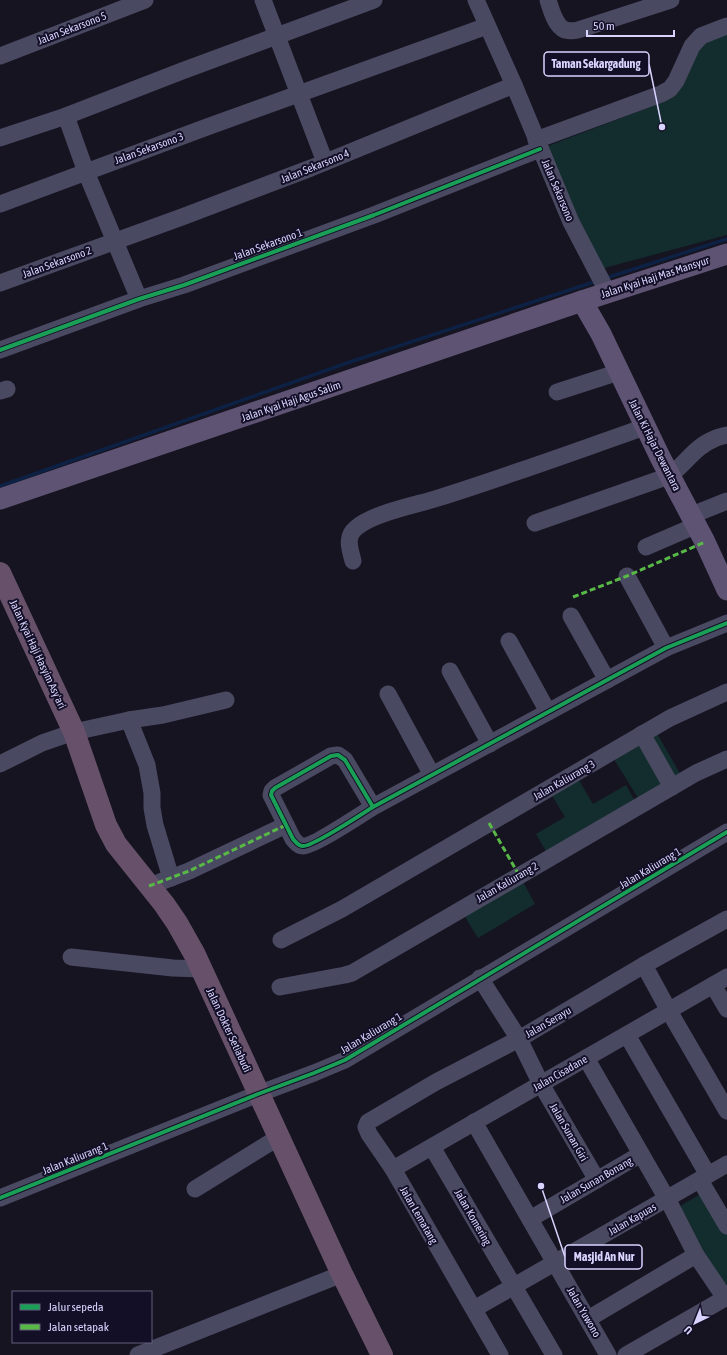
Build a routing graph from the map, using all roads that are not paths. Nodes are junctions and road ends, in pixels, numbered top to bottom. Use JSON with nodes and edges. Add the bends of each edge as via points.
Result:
{"nodes":[{"id":1,"x":145,"y":0,"type":"edge"},
{"id":2,"x":263,"y":0,"type":"edge"},
{"id":3,"x":374,"y":0,"type":"edge"},
{"id":4,"x":476,"y":0,"type":"edge"},
{"id":5,"x":548,"y":0,"type":"edge"},
{"id":6,"x":671,"y":0,"type":"edge"},
{"id":7,"x":487,"y":26,"type":"junction"},
{"id":8,"x":727,"y":26,"type":"edge"},
{"id":9,"x":277,"y":36,"type":"junction"},
{"id":10,"x":0,"y":56,"type":"edge"},
{"id":11,"x":514,"y":85,"type":"junction"},
{"id":12,"x":299,"y":95,"type":"junction"},
{"id":13,"x":66,"y":116,"type":"junction"},
{"id":14,"x":0,"y":138,"type":"edge"},
{"id":15,"x":538,"y":144,"type":"junction"},
{"id":16,"x":325,"y":162,"type":"junction"},
{"id":17,"x":86,"y":172,"type":"junction"},
{"id":18,"x":0,"y":204,"type":"edge"},
{"id":19,"x":115,"y":241,"type":"junction"},
{"id":20,"x":727,"y":254,"type":"edge"},
{"id":21,"x":0,"y":283,"type":"edge"},
{"id":22,"x":607,"y":290,"type":"junction"},
{"id":23,"x":139,"y":299,"type":"junction"},
{"id":24,"x":582,"y":301,"type":"junction"},
{"id":25,"x":0,"y":350,"type":"edge"},
{"id":26,"x":619,"y":372,"type":"junction"},
{"id":27,"x":557,"y":392,"type":"dead end"},
{"id":28,"x":645,"y":427,"type":"junction"},
{"id":29,"x":727,"y":435,"type":"edge"},
{"id":30,"x":674,"y":484,"type":"junction"},
{"id":31,"x":0,"y":499,"type":"edge"},
{"id":32,"x":727,"y":501,"type":"edge"},
{"id":33,"x":694,"y":520,"type":"junction"},
{"id":34,"x":535,"y":523,"type":"dead end"},
{"id":35,"x":646,"y":547,"type":"dead end"},
{"id":36,"x":353,"y":561,"type":"dead end"},
{"id":37,"x":0,"y":573,"type":"edge"},
{"id":38,"x":627,"y":576,"type":"dead end"},
{"id":39,"x":727,"y":590,"type":"edge"},
{"id":40,"x":572,"y":616,"type":"dead end"},
{"id":41,"x":727,"y":623,"type":"edge"},
{"id":42,"x":509,"y":641,"type":"dead end"},
{"id":43,"x":666,"y":648,"type":"junction"},
{"id":44,"x":450,"y":672,"type":"dead end"},
{"id":45,"x":607,"y":680,"type":"junction"},
{"id":46,"x":727,"y":692,"type":"edge"},
{"id":47,"x":388,"y":694,"type":"dead end"},
{"id":48,"x":226,"y":700,"type":"dead end"},
{"id":49,"x":548,"y":712,"type":"junction"},
{"id":50,"x":66,"y":716,"type":"junction"},
{"id":51,"x":129,"y":720,"type":"junction"},
{"id":52,"x":642,"y":734,"type":"junction"},
{"id":53,"x":490,"y":744,"type":"junction"},
{"id":54,"x":727,"y":759,"type":"edge"},
{"id":55,"x":0,"y":764,"type":"edge"},
{"id":56,"x":432,"y":775,"type":"junction"},
{"id":57,"x":672,"y":786,"type":"junction"},
{"id":58,"x":373,"y":807,"type":"junction"},
{"id":59,"x":286,"y":825,"type":"junction"},
{"id":60,"x":727,"y":832,"type":"edge"},
{"id":61,"x":170,"y":878,"type":"junction"},
{"id":62,"x":149,"y":886,"type":"junction"},
{"id":63,"x":727,"y":919,"type":"edge"},
{"id":64,"x":281,"y":940,"type":"dead end"},
{"id":65,"x":71,"y":956,"type":"dead end"},
{"id":66,"x":644,"y":965,"type":"junction"},
{"id":67,"x":201,"y":969,"type":"junction"},
{"id":68,"x":480,"y":978,"type":"junction"},
{"id":69,"x":720,"y":981,"type":"edge"},
{"id":70,"x":280,"y":987,"type":"dead end"},
{"id":71,"x":727,"y":1009,"type":"edge"},
{"id":72,"x":669,"y":1011,"type":"junction"},
{"id":73,"x":627,"y":1035,"type":"junction"},
{"id":74,"x":519,"y":1039,"type":"junction"},
{"id":75,"x":586,"y":1058,"type":"junction"},
{"id":76,"x":542,"y":1084,"type":"junction"},
{"id":77,"x":722,"y":1093,"type":"edge"},
{"id":78,"x":258,"y":1094,"type":"junction"},
{"id":79,"x":727,"y":1111,"type":"edge"},
{"id":80,"x":368,"y":1122,"type":"joint"},
{"id":81,"x":474,"y":1122,"type":"junction"},
{"id":82,"x":279,"y":1137,"type":"junction"},
{"id":83,"x":432,"y":1147,"type":"junction"},
{"id":84,"x":641,"y":1154,"type":"junction"},
{"id":85,"x":727,"y":1164,"type":"edge"},
{"id":86,"x":393,"y":1169,"type":"junction"},
{"id":87,"x":727,"y":1174,"type":"edge"},
{"id":88,"x":597,"y":1180,"type":"junction"},
{"id":89,"x":706,"y":1181,"type":"junction"},
{"id":90,"x":195,"y":1189,"type":"dead end"},
{"id":91,"x":0,"y":1198,"type":"edge"},
{"id":92,"x":669,"y":1202,"type":"junction"},
{"id":93,"x":530,"y":1219,"type":"junction"},
{"id":94,"x":727,"y":1226,"type":"edge"},
{"id":95,"x":696,"y":1255,"type":"junction"},
{"id":96,"x":557,"y":1266,"type":"junction"},
{"id":97,"x":342,"y":1274,"type":"junction"},
{"id":98,"x":515,"y":1290,"type":"junction"},
{"id":99,"x":726,"y":1298,"type":"edge"},
{"id":100,"x":476,"y":1313,"type":"junction"},
{"id":101,"x":588,"y":1319,"type":"junction"},
{"id":102,"x":138,"y":1355,"type":"edge"},
{"id":103,"x":382,"y":1355,"type":"edge"},
{"id":104,"x":500,"y":1355,"type":"edge"},
{"id":105,"x":554,"y":1355,"type":"edge"},
{"id":106,"x":608,"y":1355,"type":"edge"},
{"id":107,"x":626,"y":1355,"type":"edge"}],
"edges":[{"from":1,"to":10,"type":"street","name":"Jalan Sekarsono 5"},
{"from":2,"to":9,"type":"street"},
{"from":3,"to":9,"type":"street"},
{"from":4,"to":7,"type":"street","name":"Jalan Sekarsono"},
{"from":5,"to":6,"type":"street","via":[[557,22],[568,31]]},
{"from":7,"to":11,"type":"street","name":"Jalan Sekarsono"},
{"from":7,"to":12,"type":"street","name":"Jalan Sekarsono 3"},
{"from":8,"to":15,"type":"street","name":"Jalan Sekarsono 1","via":[[700,36],[692,46],[670,89]]},
{"from":9,"to":12,"type":"street"},
{"from":9,"to":13,"type":"street"},
{"from":11,"to":15,"type":"street","name":"Jalan Sekarsono"},
{"from":11,"to":16,"type":"street","name":"Jalan Sekarsono 4"},
{"from":12,"to":16,"type":"street"},
{"from":12,"to":17,"type":"street","name":"Jalan Sekarsono 3"},
{"from":13,"to":14,"type":"street"},
{"from":13,"to":17,"type":"street"},
{"from":15,"to":22,"type":"street","name":"Jalan Sekarsono","via":[[571,222]]},
{"from":15,"to":23,"type":"street","name":"Jalan Sekarsono 1","via":[[374,215]]},
{"from":16,"to":19,"type":"street","name":"Jalan Sekarsono 4"},
{"from":17,"to":18,"type":"street","name":"Jalan Sekarsono 3"},
{"from":17,"to":19,"type":"street"},
{"from":19,"to":21,"type":"street","name":"Jalan Sekarsono 2"},
{"from":19,"to":23,"type":"street"},
{"from":20,"to":22,"type":"main road","name":"Jalan Kyai Haji Mas Mansyur"},
{"from":22,"to":24,"type":"main road","name":"Jalan Kyai Haji Mas Mansyur"},
{"from":23,"to":25,"type":"street","name":"Jalan Sekarsono 1"},
{"from":24,"to":26,"type":"main road","name":"Jalan Ki Hajar Dewantara"},
{"from":24,"to":31,"type":"main road","name":"Jalan Kyai Haji Agus Salim"},
{"from":26,"to":27,"type":"street"},
{"from":26,"to":28,"type":"main road","name":"Jalan Ki Hajar Dewantara"},
{"from":28,"to":30,"type":"main road","name":"Jalan Ki Hajar Dewantara"},
{"from":28,"to":36,"type":"street","via":[[372,519],[357,527],[350,535],[348,542]]},
{"from":29,"to":30,"type":"street","via":[[714,439],[693,453],[679,469]]},
{"from":30,"to":33,"type":"main road","name":"Jalan Ki Hajar Dewantara"},
{"from":30,"to":34,"type":"street"},
{"from":32,"to":33,"type":"street"},
{"from":33,"to":35,"type":"street"},
{"from":33,"to":39,"type":"main road","name":"Jalan Ki Hajar Dewantara"},
{"from":37,"to":50,"type":"highway","name":"Jalan Kyai Haji Hasyim Asy'ari"},
{"from":38,"to":43,"type":"street"},
{"from":40,"to":45,"type":"street"},
{"from":41,"to":43,"type":"street"},
{"from":42,"to":49,"type":"street"},
{"from":43,"to":45,"type":"street"},
{"from":44,"to":53,"type":"street"},
{"from":45,"to":49,"type":"street"},
{"from":46,"to":52,"type":"street","name":"Jalan Kaliurang 3"},
{"from":47,"to":56,"type":"street"},
{"from":48,"to":51,"type":"street"},
{"from":49,"to":53,"type":"street"},
{"from":50,"to":51,"type":"street"},
{"from":50,"to":55,"type":"street","via":[[42,743]]},
{"from":50,"to":62,"type":"highway","name":"Jalan Dokter Setiabudi","via":[[106,825],[116,844]]},
{"from":51,"to":61,"type":"street","via":[[147,765],[154,825]]},
{"from":52,"to":57,"type":"street"},
{"from":52,"to":64,"type":"street","name":"Jalan Kaliurang 3","via":[[342,909]]},
{"from":53,"to":56,"type":"street"},
{"from":54,"to":57,"type":"street","name":"Jalan Kaliurang 2"},
{"from":56,"to":58,"type":"street"},
{"from":57,"to":70,"type":"street","name":"Jalan Kaliurang 2","via":[[352,973]]},
{"from":58,"to":59,"type":"street","via":[[309,845],[297,844]]},
{"from":58,"to":59,"type":"street","via":[[345,760],[338,755],[331,756],[272,791],[272,799]]},
{"from":59,"to":61,"type":"street"},
{"from":60,"to":68,"type":"street","name":"Jalan Kaliurang 1"},
{"from":61,"to":62,"type":"street"},
{"from":62,"to":67,"type":"highway","name":"Jalan Dokter Setiabudi","via":[[176,923]]},
{"from":63,"to":66,"type":"street","name":"Jalan Serayu"},
{"from":65,"to":67,"type":"street"},
{"from":66,"to":72,"type":"street"},
{"from":66,"to":74,"type":"street","name":"Jalan Serayu"},
{"from":67,"to":78,"type":"highway","name":"Jalan Dokter Setiabudi"},
{"from":68,"to":74,"type":"street","name":"Jalan Sunan Giri"},
{"from":68,"to":78,"type":"street","name":"Jalan Kaliurang 1","via":[[345,1060]]},
{"from":69,"to":71,"type":"street"},
{"from":69,"to":72,"type":"street","name":"Jalan Cisadane"},
{"from":72,"to":73,"type":"street","name":"Jalan Cisadane"},
{"from":72,"to":77,"type":"street"},
{"from":73,"to":75,"type":"street","name":"Jalan Cisadane"},
{"from":73,"to":89,"type":"street"},
{"from":74,"to":76,"type":"street","name":"Jalan Sunan Giri"},
{"from":74,"to":80,"type":"street","name":"Jalan Serayu","via":[[436,1082]]},
{"from":75,"to":76,"type":"street","name":"Jalan Cisadane"},
{"from":75,"to":84,"type":"street"},
{"from":76,"to":81,"type":"street","name":"Jalan Cisadane"},
{"from":76,"to":88,"type":"street","name":"Jalan Sunan Giri"},
{"from":77,"to":79,"type":"street"},
{"from":78,"to":82,"type":"highway","name":"Jalan Dokter Setiabudi"},
{"from":78,"to":91,"type":"street","name":"Jalan Kaliurang 1"},
{"from":80,"to":86,"type":"street","name":"Jalan Lematang","via":[[366,1127],[369,1134]]},
{"from":81,"to":83,"type":"street","name":"Jalan Cisadane"},
{"from":81,"to":93,"type":"street","name":"Jalan Yuwono"},
{"from":82,"to":90,"type":"street"},
{"from":82,"to":97,"type":"highway","name":"Jalan Dokter Setiabudi"},
{"from":83,"to":86,"type":"street","name":"Jalan Cisadane"},
{"from":83,"to":98,"type":"street","name":"Jalan Komering"},
{"from":84,"to":88,"type":"street","name":"Jalan Sunan Bonang"},
{"from":84,"to":92,"type":"street"},
{"from":85,"to":89,"type":"street","name":"Jalan Kapuas"},
{"from":86,"to":100,"type":"street","name":"Jalan Lematang"},
{"from":87,"to":89,"type":"street","name":"Jalan Kapuas"},
{"from":88,"to":93,"type":"street","name":"Jalan Sunan Bonang"},
{"from":89,"to":92,"type":"street","name":"Jalan Kapuas"},
{"from":89,"to":94,"type":"street"},
{"from":92,"to":95,"type":"street"},
{"from":92,"to":96,"type":"street","name":"Jalan Kapuas"},
{"from":93,"to":96,"type":"street","name":"Jalan Yuwono"},
{"from":95,"to":99,"type":"street"},
{"from":95,"to":101,"type":"street"},
{"from":96,"to":98,"type":"street","name":"Jalan Kapuas"},
{"from":96,"to":101,"type":"street","name":"Jalan Yuwono"},
{"from":97,"to":102,"type":"street"},
{"from":97,"to":103,"type":"highway","name":"Jalan Dokter Setiabudi"},
{"from":98,"to":100,"type":"street","name":"Jalan Kapuas"},
{"from":98,"to":105,"type":"street","name":"Jalan Komering"},
{"from":99,"to":107,"type":"street"},
{"from":100,"to":104,"type":"street","name":"Jalan Lematang"},
{"from":101,"to":106,"type":"street","name":"Jalan Yuwono"}]}
